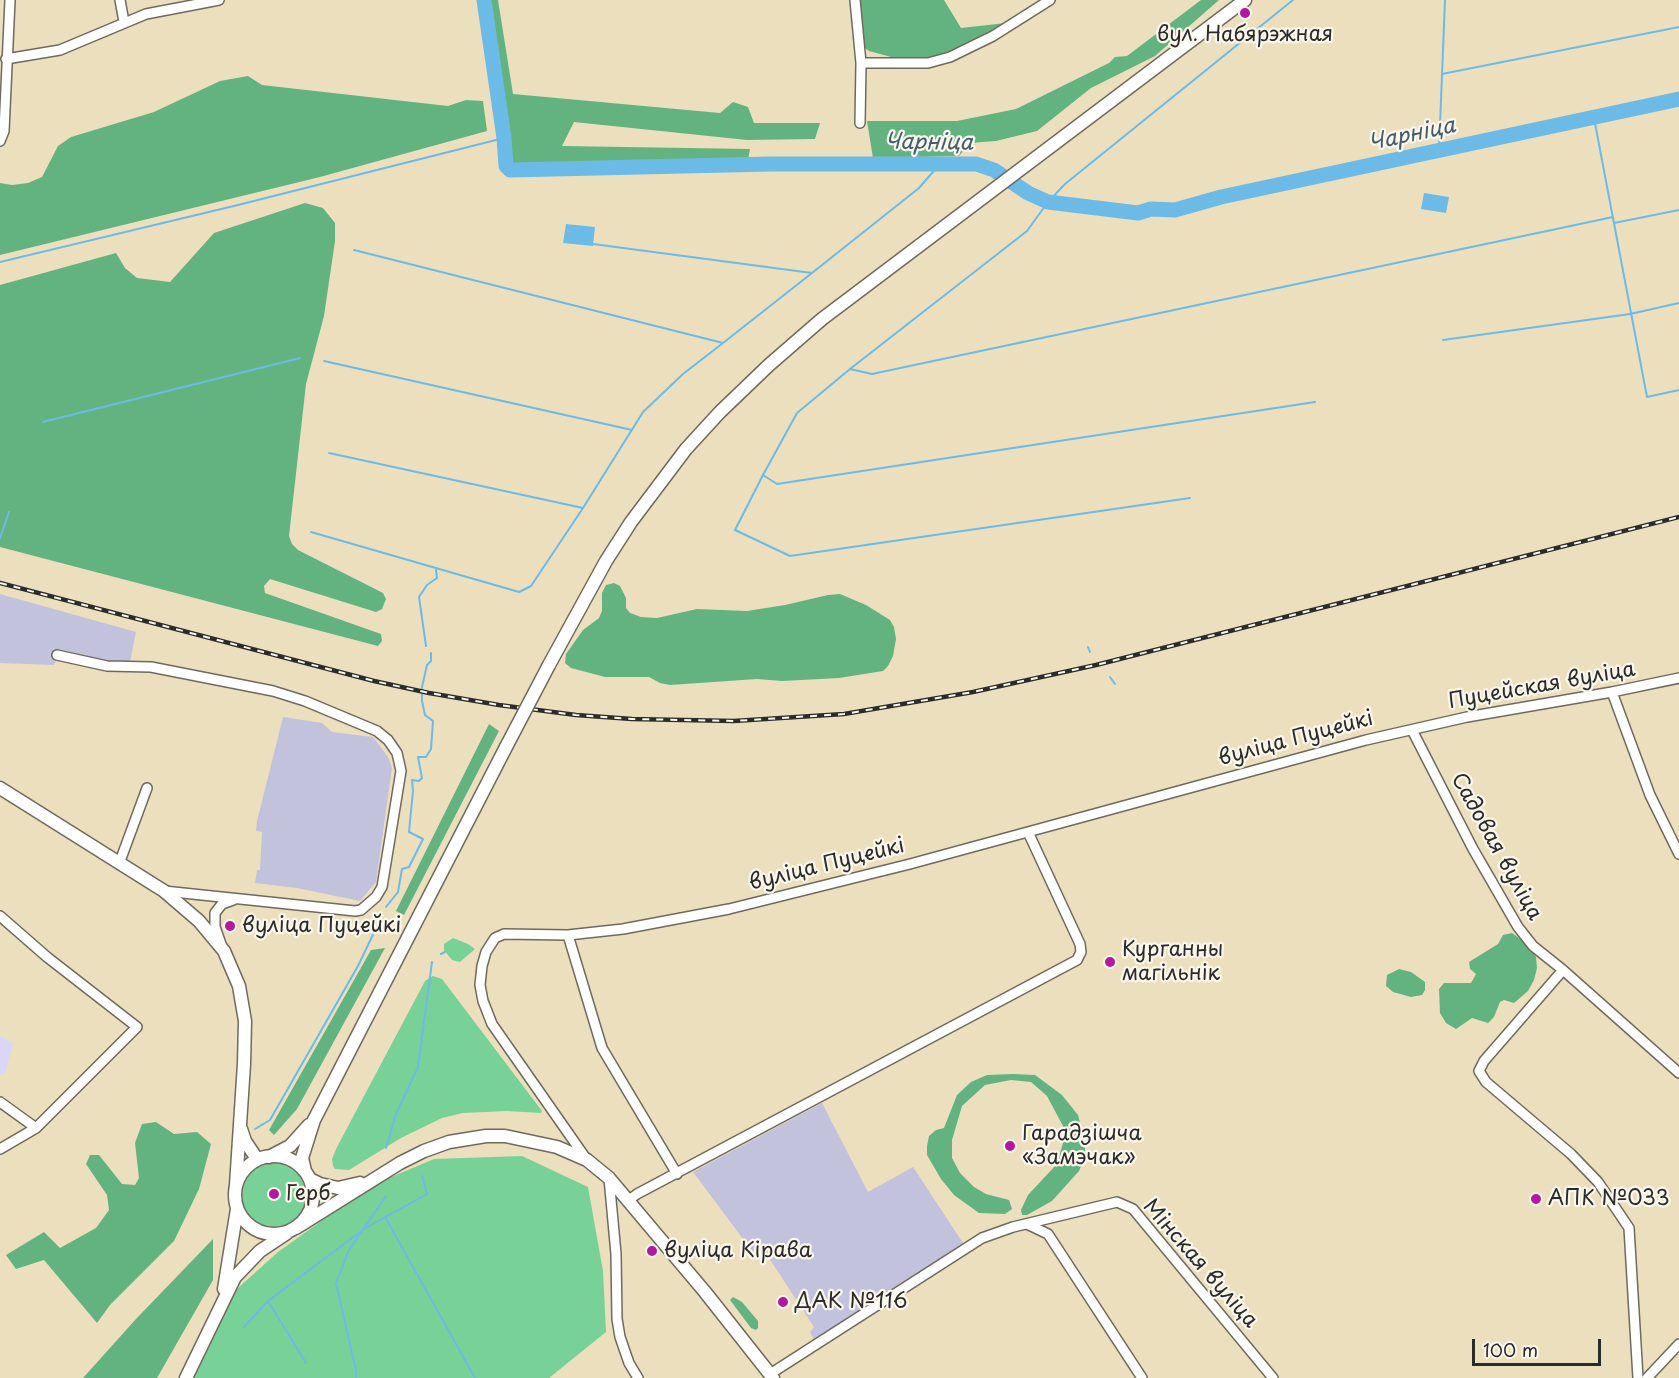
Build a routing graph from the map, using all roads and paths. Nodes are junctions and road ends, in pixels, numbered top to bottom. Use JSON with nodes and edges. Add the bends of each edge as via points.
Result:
{"nodes":[{"id":1,"x":10,"y":0,"type":"edge"},
{"id":2,"x":120,"y":0,"type":"edge"},
{"id":3,"x":219,"y":0,"type":"edge"},
{"id":4,"x":855,"y":0,"type":"edge"},
{"id":5,"x":1050,"y":0,"type":"edge"},
{"id":6,"x":1245,"y":0,"type":"edge"},
{"id":7,"x":124,"y":22,"type":"junction"},
{"id":8,"x":6,"y":59,"type":"junction"},
{"id":9,"x":861,"y":63,"type":"junction"},
{"id":10,"x":860,"y":123,"type":"dead end"},
{"id":11,"x":0,"y":141,"type":"edge"},
{"id":12,"x":57,"y":655,"type":"dead end"},
{"id":13,"x":1679,"y":678,"type":"edge"},
{"id":14,"x":1612,"y":693,"type":"junction"},
{"id":15,"x":1412,"y":730,"type":"junction"},
{"id":16,"x":0,"y":788,"type":"edge"},
{"id":17,"x":147,"y":788,"type":"dead end"},
{"id":18,"x":1028,"y":832,"type":"junction"},
{"id":19,"x":1679,"y":854,"type":"edge"},
{"id":20,"x":119,"y":864,"type":"junction"},
{"id":21,"x":164,"y":891,"type":"junction"},
{"id":22,"x":235,"y":899,"type":"junction"},
{"id":23,"x":0,"y":916,"type":"edge"},
{"id":24,"x":568,"y":935,"type":"junction"},
{"id":25,"x":224,"y":951,"type":"junction"},
{"id":26,"x":1563,"y":970,"type":"junction"},
{"id":27,"x":1679,"y":1073,"type":"edge"},
{"id":28,"x":0,"y":1102,"type":"edge"},
{"id":29,"x":314,"y":1120,"type":"junction"},
{"id":30,"x":239,"y":1124,"type":"junction"},
{"id":31,"x":36,"y":1128,"type":"junction"},
{"id":32,"x":0,"y":1149,"type":"edge"},
{"id":33,"x":263,"y":1158,"type":"junction"},
{"id":34,"x":587,"y":1160,"type":"junction"},
{"id":35,"x":677,"y":1174,"type":"junction"},
{"id":36,"x":308,"y":1175,"type":"junction"},
{"id":37,"x":609,"y":1178,"type":"junction"},
{"id":38,"x":367,"y":1182,"type":"junction"},
{"id":39,"x":236,"y":1185,"type":"junction"},
{"id":40,"x":629,"y":1200,"type":"junction"},
{"id":41,"x":237,"y":1208,"type":"junction"},
{"id":42,"x":1027,"y":1224,"type":"junction"},
{"id":43,"x":293,"y":1229,"type":"junction"},
{"id":44,"x":221,"y":1302,"type":"junction"},
{"id":45,"x":1679,"y":1344,"type":"edge"},
{"id":46,"x":772,"y":1376,"type":"edge"},
{"id":47,"x":186,"y":1378,"type":"edge"},
{"id":48,"x":638,"y":1378,"type":"edge"},
{"id":49,"x":1142,"y":1378,"type":"edge"},
{"id":50,"x":1273,"y":1378,"type":"edge"},
{"id":51,"x":1638,"y":1378,"type":"edge"},
{"id":52,"x":1647,"y":1378,"type":"edge"}],
"edges":[{"from":1,"to":8,"type":"street"},
{"from":2,"to":7,"type":"street"},
{"from":3,"to":7,"type":"street"},
{"from":4,"to":9,"type":"street"},
{"from":5,"to":9,"type":"street","via":[[993,36],[950,57],[928,63]]},
{"from":6,"to":29,"type":"main road","bridge":true,"via":[[822,319],[769,365],[686,449],[606,561]]},
{"from":7,"to":8,"type":"street","via":[[60,50]]},
{"from":8,"to":11,"type":"street","via":[[4,131]]},
{"from":9,"to":10,"type":"street"},
{"from":12,"to":22,"type":"street","via":[[107,666],[151,667],[273,691],[377,730],[388,740],[397,753],[401,771],[382,887],[376,897],[355,911]]},
{"from":13,"to":14,"type":"street","name":"Пуцейская вуліца"},
{"from":14,"to":15,"type":"street","name":"Пуцейская вуліца"},
{"from":14,"to":19,"type":"street","via":[[1650,795]]},
{"from":15,"to":18,"type":"street","name":"вуліца Пуцейкі"},
{"from":15,"to":26,"type":"street","name":"Садовая вуліца","via":[[1518,927],[1533,946]]},
{"from":16,"to":20,"type":"main road"},
{"from":17,"to":20,"type":"street"},
{"from":18,"to":24,"type":"street","name":"вуліца Пуцейкі","via":[[729,909]]},
{"from":18,"to":35,"type":"street","via":[[1080,944],[1077,960]]},
{"from":20,"to":21,"type":"main road"},
{"from":21,"to":22,"type":"street"},
{"from":21,"to":25,"type":"main road","via":[[199,921]]},
{"from":22,"to":25,"type":"street","via":[[222,904],[215,914],[215,927]]},
{"from":23,"to":31,"type":"street","via":[[137,1027]]},
{"from":24,"to":34,"type":"street","name":"вуліца Пуцейкі","via":[[504,934],[495,938],[486,952],[480,985],[492,1024]]},
{"from":24,"to":35,"type":"street","via":[[602,1048]]},
{"from":25,"to":30,"type":"main road","via":[[243,1002],[245,1041]]},
{"from":26,"to":27,"type":"street","name":"Садовая вуліца"},
{"from":26,"to":51,"type":"street","via":[[1479,1071],[1486,1082],[1598,1182],[1629,1228]]},
{"from":28,"to":31,"type":"street"},
{"from":29,"to":33,"type":"main road","via":[[290,1146]]},
{"from":29,"to":36,"type":"main road","via":[[302,1158]]},
{"from":30,"to":33,"type":"main road","via":[[245,1141]]},
{"from":30,"to":39,"type":"main road"},
{"from":31,"to":32,"type":"street"},
{"from":33,"to":36,"type":"main road","via":[[298,1163]]},
{"from":33,"to":39,"type":"main road","via":[[248,1166]]},
{"from":34,"to":37,"type":"main road"},
{"from":34,"to":38,"type":"main road","via":[[542,1142],[486,1136],[464,1138],[424,1151]]},
{"from":35,"to":40,"type":"street"},
{"from":36,"to":38,"type":"main road","via":[[320,1184],[338,1188]]},
{"from":36,"to":43,"type":"main road","via":[[313,1200],[304,1220]]},
{"from":37,"to":40,"type":"main road"},
{"from":37,"to":48,"type":"street","via":[[618,1328]]},
{"from":38,"to":43,"type":"main road"},
{"from":39,"to":41,"type":"main road"},
{"from":40,"to":46,"type":"main road"},
{"from":41,"to":43,"type":"main road","via":[[258,1231],[280,1234]]},
{"from":41,"to":44,"type":"main road"},
{"from":42,"to":46,"type":"street","name":"Мінская вуліца","via":[[982,1238]]},
{"from":42,"to":49,"type":"street","via":[[1048,1234]]},
{"from":42,"to":50,"type":"street","name":"Мінская вуліца","via":[[1118,1202],[1132,1209]]},
{"from":43,"to":44,"type":"main road","via":[[243,1268]]},
{"from":44,"to":47,"type":"main road"},
{"from":45,"to":52,"type":"street"}]}
